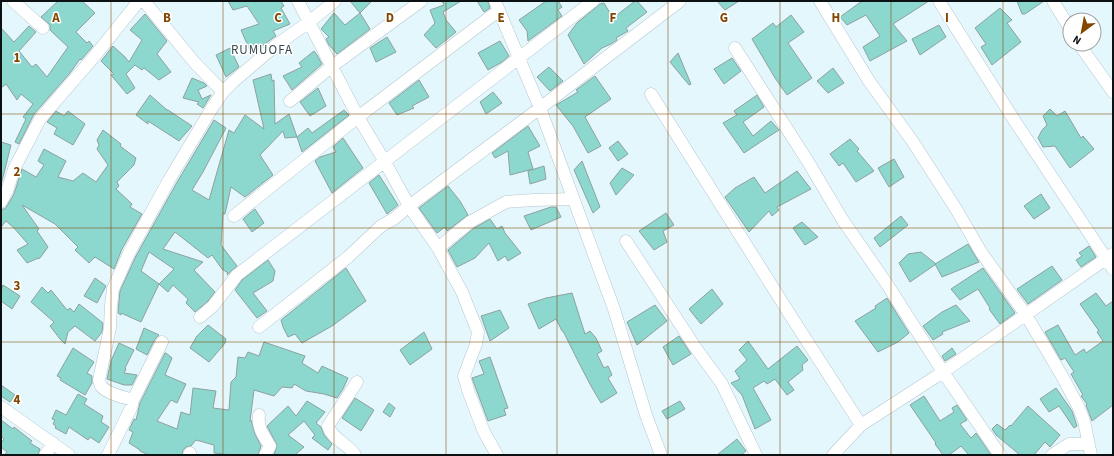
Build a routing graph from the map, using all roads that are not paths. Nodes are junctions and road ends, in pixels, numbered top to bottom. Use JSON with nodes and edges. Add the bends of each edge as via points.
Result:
{"nodes":[{"id":1,"x":13,"y":1,"type":"edge"},
{"id":2,"x":139,"y":1,"type":"edge"},
{"id":3,"x":144,"y":1,"type":"edge"},
{"id":4,"x":298,"y":1,"type":"edge"},
{"id":5,"x":335,"y":1,"type":"edge"},
{"id":6,"x":421,"y":1,"type":"edge"},
{"id":7,"x":593,"y":1,"type":"edge"},
{"id":8,"x":680,"y":1,"type":"edge"},
{"id":9,"x":820,"y":1,"type":"edge"},
{"id":10,"x":939,"y":1,"type":"edge"},
{"id":11,"x":1053,"y":1,"type":"edge"},
{"id":12,"x":498,"y":4,"type":"edge"},
{"id":13,"x":1062,"y":16,"type":"edge"},
{"id":14,"x":309,"y":22,"type":"junction"},
{"id":15,"x":43,"y":28,"type":"dead end"},
{"id":16,"x":735,"y":48,"type":"dead end"},
{"id":17,"x":1084,"y":52,"type":"edge"},
{"id":18,"x":518,"y":58,"type":"junction"},
{"id":19,"x":332,"y":67,"type":"junction"},
{"id":20,"x":223,"y":92,"type":"junction"},
{"id":21,"x":1113,"y":92,"type":"edge"},
{"id":22,"x":651,"y":94,"type":"dead end"},
{"id":23,"x":290,"y":101,"type":"dead end"},
{"id":24,"x":540,"y":108,"type":"junction"},
{"id":25,"x":358,"y":117,"type":"junction"},
{"id":26,"x":385,"y":162,"type":"junction"},
{"id":27,"x":573,"y":199,"type":"junction"},
{"id":28,"x":1,"y":202,"type":"edge"},
{"id":29,"x":409,"y":206,"type":"junction"},
{"id":30,"x":234,"y":216,"type":"dead end"},
{"id":31,"x":626,"y":241,"type":"dead end"},
{"id":32,"x":438,"y":248,"type":"junction"},
{"id":33,"x":1109,"y":256,"type":"edge"},
{"id":34,"x":1113,"y":270,"type":"edge"},
{"id":35,"x":1026,"y":315,"type":"junction"},
{"id":36,"x":200,"y":317,"type":"dead end"},
{"id":37,"x":259,"y":327,"type":"dead end"},
{"id":38,"x":162,"y":342,"type":"dead end"},
{"id":39,"x":943,"y":372,"type":"junction"},
{"id":40,"x":357,"y":382,"type":"dead end"},
{"id":41,"x":133,"y":400,"type":"junction"},
{"id":42,"x":1,"y":407,"type":"edge"},
{"id":43,"x":259,"y":415,"type":"dead end"},
{"id":44,"x":861,"y":425,"type":"junction"},
{"id":45,"x":53,"y":444,"type":"junction"},
{"id":46,"x":1089,"y":450,"type":"edge"},
{"id":47,"x":45,"y":455,"type":"edge"},
{"id":48,"x":69,"y":455,"type":"edge"},
{"id":49,"x":108,"y":455,"type":"edge"},
{"id":50,"x":265,"y":455,"type":"edge"},
{"id":51,"x":355,"y":455,"type":"edge"},
{"id":52,"x":497,"y":455,"type":"edge"},
{"id":53,"x":661,"y":455,"type":"edge"},
{"id":54,"x":756,"y":455,"type":"edge"},
{"id":55,"x":833,"y":455,"type":"edge"},
{"id":56,"x":1000,"y":455,"type":"edge"},
{"id":57,"x":1052,"y":455,"type":"edge"}],
"edges":[{"from":1,"to":15,"type":"street"},
{"from":2,"to":28,"type":"street","via":[[40,119],[14,169]]},
{"from":3,"to":20,"type":"street","via":[[194,62]]},
{"from":4,"to":14,"type":"street"},
{"from":5,"to":14,"type":"street"},
{"from":6,"to":19,"type":"street"},
{"from":7,"to":18,"type":"street"},
{"from":8,"to":24,"type":"street"},
{"from":9,"to":35,"type":"street","via":[[956,209],[981,252]]},
{"from":10,"to":33,"type":"street","via":[[1012,117]]},
{"from":11,"to":13,"type":"street"},
{"from":12,"to":18,"type":"street"},
{"from":12,"to":25,"type":"street"},
{"from":14,"to":19,"type":"street"},
{"from":14,"to":20,"type":"street","via":[[275,46]]},
{"from":16,"to":39,"type":"street","via":[[842,219]]},
{"from":17,"to":21,"type":"street"},
{"from":18,"to":24,"type":"street"},
{"from":18,"to":26,"type":"street"},
{"from":19,"to":23,"type":"street"},
{"from":19,"to":25,"type":"street"},
{"from":20,"to":41,"type":"street","via":[[169,180],[129,253],[113,289],[110,328],[99,380],[101,386],[108,391]]},
{"from":22,"to":44,"type":"street"},
{"from":24,"to":27,"type":"street"},
{"from":24,"to":29,"type":"street"},
{"from":25,"to":26,"type":"street"},
{"from":25,"to":30,"type":"street"},
{"from":26,"to":29,"type":"street"},
{"from":26,"to":36,"type":"street","via":[[237,276],[213,306]]},
{"from":27,"to":32,"type":"street","via":[[506,202],[470,222]]},
{"from":27,"to":53,"type":"street","via":[[614,309],[646,415]]},
{"from":29,"to":32,"type":"street"},
{"from":29,"to":37,"type":"street","via":[[381,226],[348,257]]},
{"from":31,"to":54,"type":"street","via":[[722,384]]},
{"from":32,"to":52,"type":"street","via":[[462,292],[478,332],[464,376],[484,432]]},
{"from":33,"to":34,"type":"street"},
{"from":33,"to":35,"type":"street"},
{"from":35,"to":39,"type":"street"},
{"from":35,"to":46,"type":"street","via":[[1078,406]]},
{"from":38,"to":41,"type":"street"},
{"from":39,"to":44,"type":"street"},
{"from":39,"to":56,"type":"street"},
{"from":40,"to":51,"type":"street","via":[[328,426],[330,432]]},
{"from":41,"to":49,"type":"street"},
{"from":42,"to":45,"type":"street"},
{"from":43,"to":50,"type":"street","via":[[260,429],[270,446]]},
{"from":44,"to":55,"type":"street"},
{"from":45,"to":47,"type":"street"},
{"from":45,"to":48,"type":"street"},
{"from":46,"to":57,"type":"street","via":[[1069,444]]}]}
